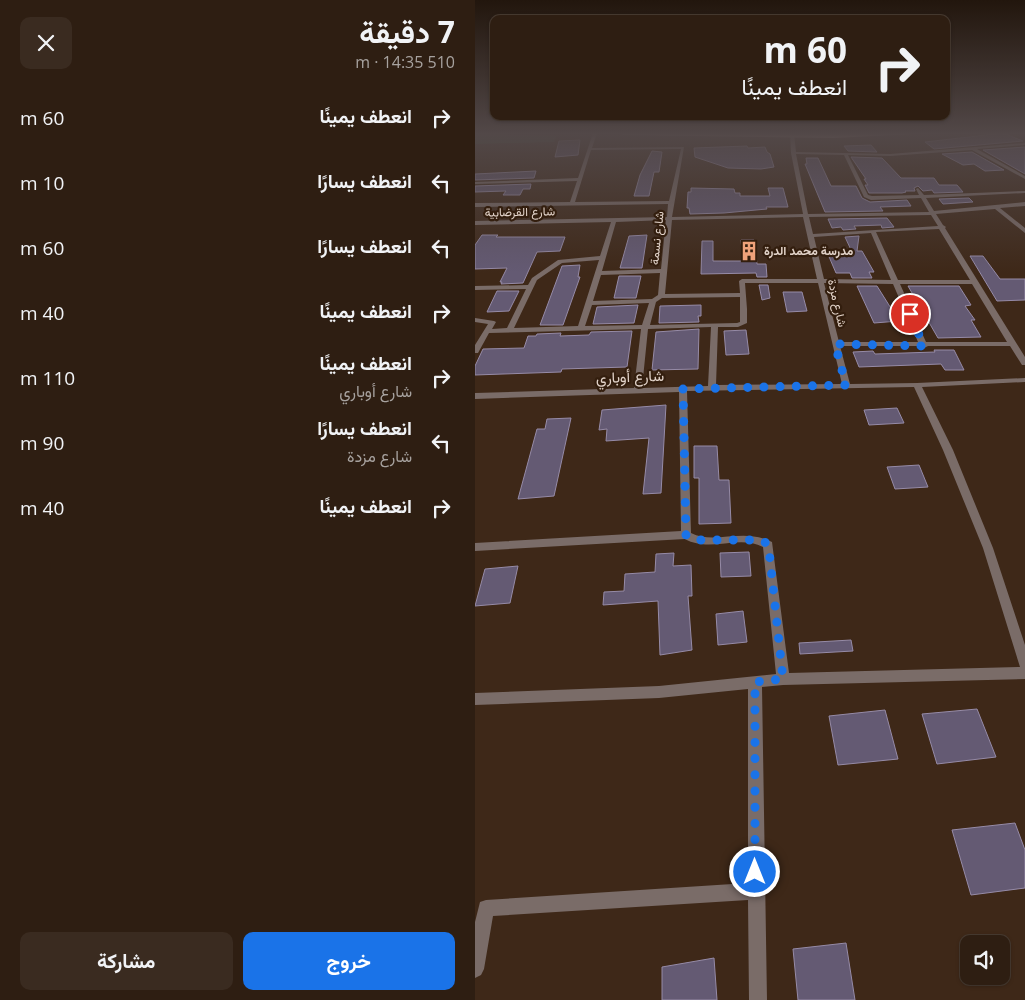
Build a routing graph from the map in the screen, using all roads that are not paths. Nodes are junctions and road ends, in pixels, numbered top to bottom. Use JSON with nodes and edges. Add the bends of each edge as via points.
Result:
{"nodes":[{"id":1,"x":580,"y":179,"type":"edge"},
{"id":2,"x":562,"y":180,"type":"edge"},
{"id":3,"x":676,"y":180,"type":"edge"},
{"id":4,"x":799,"y":180,"type":"edge"},
{"id":5,"x":858,"y":180,"type":"edge"},
{"id":6,"x":475,"y":183,"type":"edge"},
{"id":7,"x":918,"y":189,"type":"dead end"},
{"id":8,"x":1025,"y":192,"type":"edge"},
{"id":9,"x":924,"y":197,"type":"junction"},
{"id":10,"x":572,"y":202,"type":"junction"},
{"id":11,"x":671,"y":202,"type":"junction"},
{"id":12,"x":541,"y":203,"type":"junction"},
{"id":13,"x":1025,"y":204,"type":"edge"},
{"id":14,"x":475,"y":205,"type":"edge"},
{"id":15,"x":997,"y":208,"type":"junction"},
{"id":16,"x":934,"y":213,"type":"junction"},
{"id":17,"x":806,"y":216,"type":"junction"},
{"id":18,"x":669,"y":219,"type":"junction"},
{"id":19,"x":614,"y":220,"type":"junction"},
{"id":20,"x":534,"y":221,"type":"junction"},
{"id":21,"x":475,"y":223,"type":"edge"},
{"id":22,"x":943,"y":228,"type":"junction"},
{"id":23,"x":873,"y":231,"type":"junction"},
{"id":24,"x":1025,"y":231,"type":"edge"},
{"id":25,"x":811,"y":236,"type":"junction"},
{"id":26,"x":602,"y":258,"type":"junction"},
{"id":27,"x":664,"y":271,"type":"junction"},
{"id":28,"x":598,"y":272,"type":"junction"},
{"id":29,"x":821,"y":281,"type":"junction"},
{"id":30,"x":896,"y":281,"type":"junction"},
{"id":31,"x":975,"y":282,"type":"junction"},
{"id":32,"x":530,"y":287,"type":"junction"},
{"id":33,"x":475,"y":288,"type":"edge"},
{"id":34,"x":743,"y":295,"type":"junction"},
{"id":35,"x":661,"y":296,"type":"junction"},
{"id":36,"x":653,"y":301,"type":"junction"},
{"id":37,"x":589,"y":303,"type":"junction"},
{"id":38,"x":475,"y":320,"type":"edge"},
{"id":39,"x":715,"y":325,"type":"junction"},
{"id":40,"x":645,"y":328,"type":"junction"},
{"id":41,"x":581,"y":329,"type":"junction"},
{"id":42,"x":487,"y":331,"type":"junction"},
{"id":43,"x":509,"y":331,"type":"junction"},
{"id":44,"x":835,"y":344,"type":"junction"},
{"id":45,"x":1012,"y":344,"type":"junction"},
{"id":46,"x":924,"y":346,"type":"junction"},
{"id":47,"x":475,"y":351,"type":"edge"},
{"id":48,"x":1025,"y":363,"type":"edge"},
{"id":49,"x":1025,"y":380,"type":"edge"},
{"id":50,"x":846,"y":385,"type":"junction"},
{"id":51,"x":917,"y":385,"type":"junction"},
{"id":52,"x":712,"y":388,"type":"junction"},
{"id":53,"x":683,"y":389,"type":"junction"},
{"id":54,"x":638,"y":391,"type":"junction"},
{"id":55,"x":475,"y":396,"type":"edge"},
{"id":56,"x":686,"y":535,"type":"junction"},
{"id":57,"x":475,"y":547,"type":"edge"},
{"id":58,"x":1025,"y":664,"type":"edge"},
{"id":59,"x":1025,"y":673,"type":"edge"},
{"id":60,"x":783,"y":679,"type":"junction"},
{"id":61,"x":755,"y":682,"type":"junction"},
{"id":62,"x":475,"y":699,"type":"edge"},
{"id":63,"x":755,"y":891,"type":"junction"},
{"id":64,"x":475,"y":969,"type":"edge"},
{"id":65,"x":758,"y":1000,"type":"edge"}],
"edges":[{"from":1,"to":10,"type":"street"},
{"from":2,"to":6,"type":"street"},
{"from":3,"to":11,"type":"street","name":"شارع نسمة"},
{"from":4,"to":17,"type":"street","name":"شارع مزدة"},
{"from":5,"to":9,"type":"street","via":[[867,197]]},
{"from":7,"to":9,"type":"street"},
{"from":8,"to":9,"type":"street"},
{"from":9,"to":16,"type":"street"},
{"from":10,"to":11,"type":"street"},
{"from":10,"to":12,"type":"street"},
{"from":11,"to":18,"type":"street","name":"شارع نسمة"},
{"from":12,"to":14,"type":"street"},
{"from":12,"to":20,"type":"street"},
{"from":13,"to":15,"type":"street"},
{"from":15,"to":16,"type":"street","name":"شارع القرضابية"},
{"from":15,"to":24,"type":"street"},
{"from":16,"to":17,"type":"street","name":"شارع القرضابية"},
{"from":16,"to":22,"type":"street"},
{"from":17,"to":18,"type":"street","name":"شارع القرضابية"},
{"from":17,"to":25,"type":"street","name":"شارع مزدة"},
{"from":18,"to":19,"type":"street","name":"شارع القرضابية"},
{"from":18,"to":27,"type":"street","name":"شارع نسمة"},
{"from":19,"to":20,"type":"street","name":"شارع القرضابية"},
{"from":19,"to":26,"type":"street"},
{"from":20,"to":21,"type":"street","name":"شارع القرضابية"},
{"from":22,"to":23,"type":"street"},
{"from":22,"to":31,"type":"street"},
{"from":23,"to":25,"type":"street"},
{"from":23,"to":30,"type":"street"},
{"from":25,"to":29,"type":"street","name":"شارع مزدة"},
{"from":26,"to":28,"type":"street"},
{"from":26,"to":32,"type":"street","via":[[560,261],[534,279]]},
{"from":27,"to":28,"type":"street"},
{"from":27,"to":35,"type":"street","name":"شارع نسمة"},
{"from":28,"to":37,"type":"street"},
{"from":29,"to":30,"type":"street"},
{"from":29,"to":34,"type":"street","via":[[742,281]]},
{"from":29,"to":44,"type":"street","name":"شارع مزدة"},
{"from":30,"to":31,"type":"street"},
{"from":30,"to":46,"type":"street"},
{"from":31,"to":45,"type":"street"},
{"from":32,"to":33,"type":"street"},
{"from":32,"to":43,"type":"street"},
{"from":34,"to":35,"type":"street"},
{"from":34,"to":39,"type":"street","via":[[743,322]]},
{"from":35,"to":36,"type":"street"},
{"from":36,"to":37,"type":"street"},
{"from":36,"to":40,"type":"street"},
{"from":37,"to":41,"type":"street"},
{"from":38,"to":42,"type":"street","via":[[492,322]]},
{"from":39,"to":40,"type":"street"},
{"from":39,"to":52,"type":"street"},
{"from":40,"to":41,"type":"street"},
{"from":40,"to":54,"type":"street"},
{"from":41,"to":43,"type":"street"},
{"from":42,"to":43,"type":"street"},
{"from":42,"to":47,"type":"street"},
{"from":44,"to":46,"type":"street"},
{"from":44,"to":50,"type":"street","name":"شارع مزدة"},
{"from":45,"to":46,"type":"street"},
{"from":45,"to":48,"type":"street"},
{"from":49,"to":51,"type":"street","name":"شارع أوباري"},
{"from":50,"to":51,"type":"street","name":"شارع أوباري"},
{"from":50,"to":52,"type":"street","name":"شارع أوباري"},
{"from":51,"to":58,"type":"street","via":[[988,548]]},
{"from":52,"to":53,"type":"street","name":"شارع أوباري"},
{"from":53,"to":54,"type":"street","name":"شارع أوباري"},
{"from":53,"to":56,"type":"street"},
{"from":54,"to":55,"type":"street","name":"شارع أوباري"},
{"from":56,"to":57,"type":"street"},
{"from":56,"to":60,"type":"street","via":[[696,540],[755,540],[768,545]]},
{"from":59,"to":60,"type":"street"},
{"from":60,"to":61,"type":"street"},
{"from":61,"to":62,"type":"street","via":[[659,692]]},
{"from":61,"to":63,"type":"street"},
{"from":63,"to":64,"type":"street","via":[[486,908]]},
{"from":63,"to":65,"type":"street"}]}
